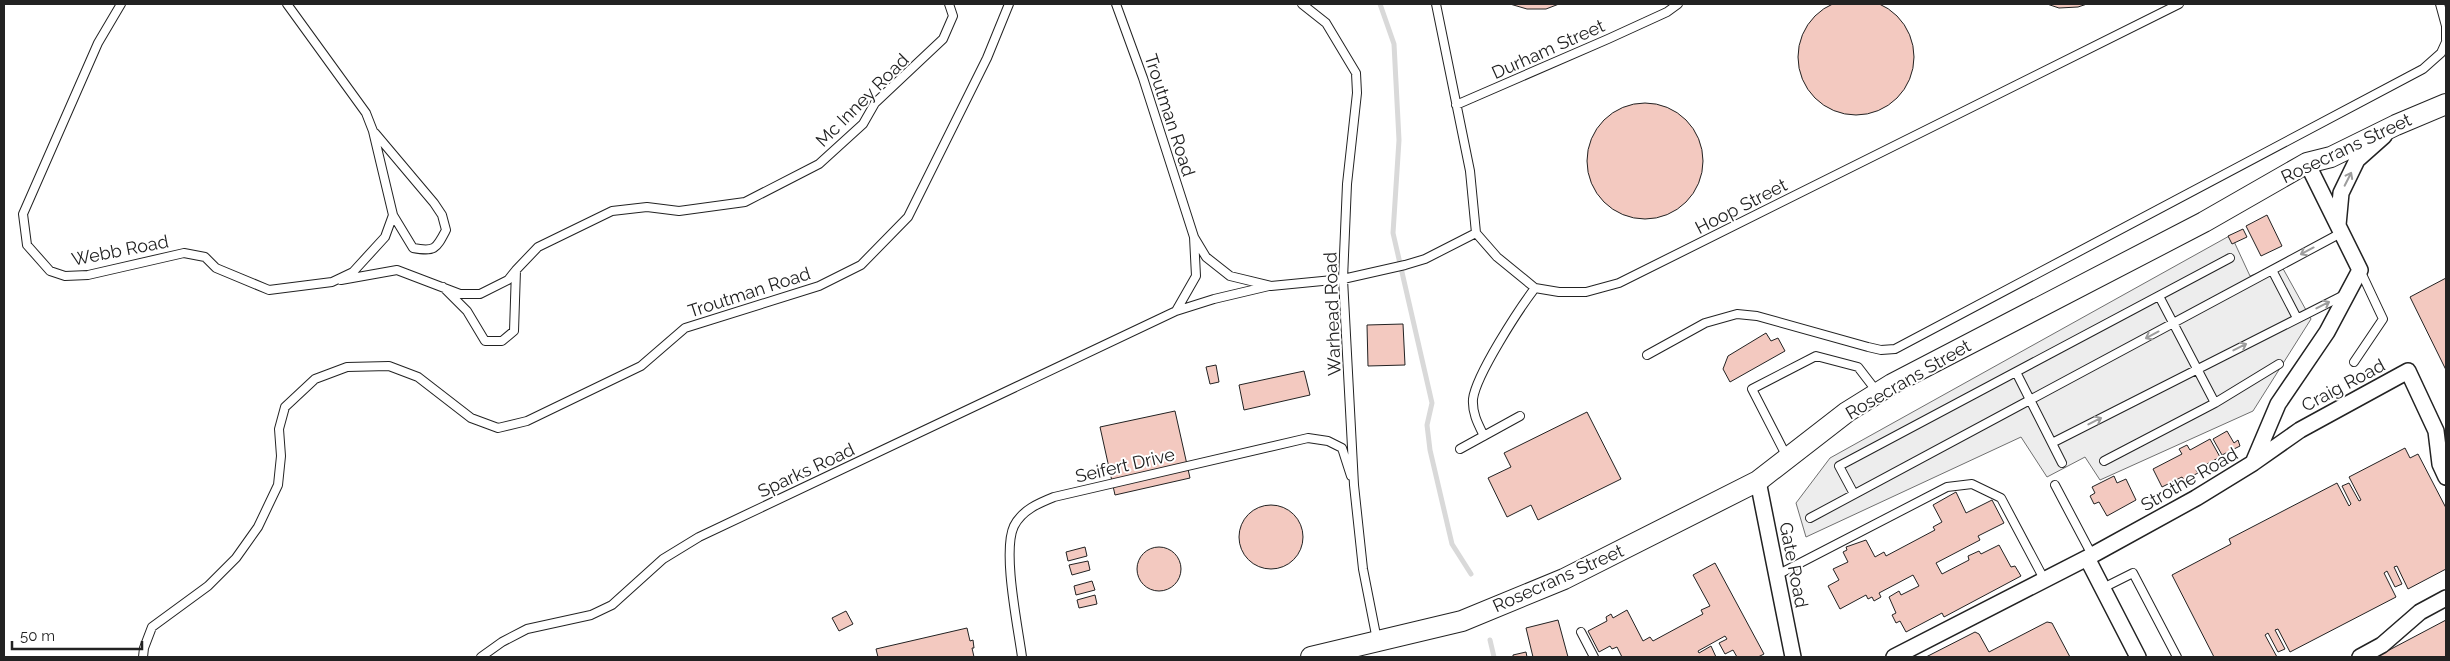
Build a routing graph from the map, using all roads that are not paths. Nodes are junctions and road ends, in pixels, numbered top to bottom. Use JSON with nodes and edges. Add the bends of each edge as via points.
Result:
{"nodes":[{"id":1,"x":121,"y":4,"type":"edge"},
{"id":2,"x":287,"y":4,"type":"edge"},
{"id":3,"x":950,"y":4,"type":"edge"},
{"id":4,"x":1009,"y":4,"type":"edge"},
{"id":5,"x":1116,"y":4,"type":"edge"},
{"id":6,"x":1302,"y":4,"type":"edge"},
{"id":7,"x":1436,"y":4,"type":"edge"},
{"id":8,"x":1678,"y":4,"type":"edge"},
{"id":9,"x":2179,"y":4,"type":"edge"},
{"id":10,"x":2440,"y":4,"type":"edge"},
{"id":11,"x":2446,"y":41,"type":"edge"},
{"id":12,"x":2446,"y":104,"type":"edge"},
{"id":13,"x":1456,"y":105,"type":"junction"},
{"id":14,"x":2396,"y":125,"type":"junction"},
{"id":15,"x":374,"y":131,"type":"junction"},
{"id":16,"x":2307,"y":163,"type":"junction"},
{"id":17,"x":393,"y":215,"type":"junction"},
{"id":18,"x":2339,"y":230,"type":"junction"},
{"id":19,"x":1476,"y":233,"type":"junction"},
{"id":20,"x":1194,"y":237,"type":"junction"},
{"id":21,"x":2230,"y":258,"type":"dead end"},
{"id":22,"x":516,"y":270,"type":"junction"},
{"id":23,"x":2272,"y":270,"type":"junction"},
{"id":24,"x":2360,"y":270,"type":"junction"},
{"id":25,"x":1344,"y":279,"type":"junction"},
{"id":26,"x":332,"y":282,"type":"junction"},
{"id":27,"x":1271,"y":286,"type":"junction"},
{"id":28,"x":443,"y":287,"type":"junction"},
{"id":29,"x":1535,"y":288,"type":"junction"},
{"id":30,"x":2350,"y":292,"type":"junction"},
{"id":31,"x":2159,"y":296,"type":"junction"},
{"id":32,"x":1176,"y":311,"type":"junction"},
{"id":33,"x":2297,"y":318,"type":"junction"},
{"id":34,"x":1156,"y":321,"type":"joint"},
{"id":35,"x":2174,"y":323,"type":"junction"},
{"id":36,"x":1647,"y":355,"type":"dead end"},
{"id":37,"x":2354,"y":362,"type":"dead end"},
{"id":38,"x":2279,"y":364,"type":"dead end"},
{"id":39,"x":2197,"y":369,"type":"junction"},
{"id":40,"x":2016,"y":372,"type":"junction"},
{"id":41,"x":1878,"y":393,"type":"junction"},
{"id":42,"x":2030,"y":400,"type":"junction"},
{"id":43,"x":2215,"y":403,"type":"junction"},
{"id":44,"x":1520,"y":416,"type":"dead end"},
{"id":45,"x":1484,"y":436,"type":"junction"},
{"id":46,"x":2052,"y":443,"type":"junction"},
{"id":47,"x":1460,"y":449,"type":"dead end"},
{"id":48,"x":1787,"y":457,"type":"junction"},
{"id":49,"x":2104,"y":461,"type":"dead end"},
{"id":50,"x":2062,"y":463,"type":"dead end"},
{"id":51,"x":2253,"y":463,"type":"junction"},
{"id":52,"x":2446,"y":477,"type":"edge"},
{"id":53,"x":1758,"y":481,"type":"junction"},
{"id":54,"x":1354,"y":485,"type":"junction"},
{"id":55,"x":2055,"y":485,"type":"dead end"},
{"id":56,"x":1854,"y":494,"type":"junction"},
{"id":57,"x":1810,"y":518,"type":"dead end"},
{"id":58,"x":2090,"y":556,"type":"junction"},
{"id":59,"x":1777,"y":575,"type":"junction"},
{"id":60,"x":2044,"y":579,"type":"junction"},
{"id":61,"x":2103,"y":588,"type":"junction"},
{"id":62,"x":2446,"y":598,"type":"edge"},
{"id":63,"x":1581,"y":632,"type":"dead end"},
{"id":64,"x":1378,"y":642,"type":"junction"},
{"id":65,"x":143,"y":657,"type":"edge"},
{"id":66,"x":481,"y":657,"type":"edge"},
{"id":67,"x":1022,"y":657,"type":"edge"},
{"id":68,"x":1311,"y":657,"type":"edge"},
{"id":69,"x":1594,"y":657,"type":"edge"},
{"id":70,"x":1793,"y":657,"type":"edge"},
{"id":71,"x":1894,"y":657,"type":"edge"},
{"id":72,"x":2138,"y":657,"type":"edge"},
{"id":73,"x":2177,"y":657,"type":"edge"},
{"id":74,"x":2360,"y":657,"type":"edge"}],
"edges":[{"from":1,"to":26,"type":"lane","name":"Webb Road","via":[[98,43],[23,214],[27,245],[50,271],[65,276],[88,275],[184,253],[204,257],[216,268],[269,290]]},
{"from":2,"to":15,"type":"lane","via":[[366,113]]},
{"from":3,"to":22,"type":"lane","name":"Mc Inney Road","via":[[953,16],[943,39],[875,103],[863,124],[819,164],[745,202],[679,211],[646,206],[612,211],[538,247]]},
{"from":4,"to":65,"type":"lane","name":"Troutman Road","via":[[987,58],[908,217],[861,265],[819,286],[685,328],[641,366],[527,421],[498,428],[472,418],[418,377],[389,366],[347,367],[315,379],[285,407],[279,429],[278,485],[258,527],[236,558],[208,586],[152,627]]},
{"from":5,"to":20,"type":"lane","name":"Troutman Road"},
{"from":6,"to":25,"type":"lane","name":"Warhead Road","via":[[1326,23],[1356,73],[1358,93],[1347,184]]},
{"from":7,"to":13,"type":"lane"},
{"from":8,"to":13,"type":"lane","name":"Durham Street","via":[[1608,39]]},
{"from":9,"to":29,"type":"lane","name":"Hoop Street","via":[[1619,284],[1586,292]]},
{"from":10,"to":11,"type":"lane"},
{"from":11,"to":36,"type":"lane","via":[[2441,53],[2423,69],[1895,349],[1881,350],[1757,316],[1737,314],[1705,323]]},
{"from":12,"to":14,"type":"street","name":"Rosecrans Street"},
{"from":13,"to":19,"type":"lane","via":[[1470,170]]},
{"from":14,"to":16,"type":"street","name":"Rosecrans Street","via":[[2331,157]]},
{"from":18,"to":14,"type":"street","one_way":true,"via":[[2341,193],[2357,160]]},
{"from":15,"to":17,"type":"lane"},
{"from":15,"to":17,"type":"lane","via":[[434,203],[446,230],[437,247],[429,251],[413,248]]},
{"from":16,"to":18,"type":"street"},
{"from":16,"to":41,"type":"street","name":"Rosecrans Street","via":[[2204,222]]},
{"from":17,"to":26,"type":"lane","name":"Webb Road","via":[[385,237],[353,272]]},
{"from":18,"to":23,"type":"lane","one_way":true},
{"from":18,"to":24,"type":"street"},
{"from":19,"to":25,"type":"lane","name":"Troutman Road","via":[[1405,265]]},
{"from":19,"to":29,"type":"lane","via":[[1497,256]]},
{"from":20,"to":27,"type":"lane","name":"Troutman Road","via":[[1206,257],[1230,276]]},
{"from":20,"to":32,"type":"lane","name":"Troutman Road","via":[[1196,276]]},
{"from":21,"to":31,"type":"lane"},
{"from":22,"to":28,"type":"lane","name":"Mc Inney Road","via":[[508,280],[480,294],[460,294]]},
{"from":22,"to":28,"type":"lane","via":[[514,331],[502,341],[485,341],[467,311]]},
{"from":23,"to":33,"type":"lane"},
{"from":23,"to":35,"type":"lane"},
{"from":24,"to":30,"type":"street","name":"Strothe Road"},
{"from":24,"to":37,"type":"lane","via":[[2383,319]]},
{"from":25,"to":27,"type":"lane","name":"Troutman Road"},
{"from":25,"to":54,"type":"lane","name":"Warhead Road"},
{"from":26,"to":28,"type":"lane","name":"Mc Inney Road","via":[[397,270]]},
{"from":27,"to":32,"type":"lane","name":"Troutman Road"},
{"from":29,"to":45,"type":"lane","via":[[1517,311],[1473,398],[1473,413]]},
{"from":33,"to":30,"type":"lane","one_way":true},
{"from":30,"to":51,"type":"street","name":"Strothe Road","via":[[2278,404]]},
{"from":31,"to":35,"type":"lane"},
{"from":31,"to":40,"type":"lane"},
{"from":32,"to":34,"type":"lane","name":"Troutman Road"},
{"from":39,"to":33,"type":"lane","one_way":true},
{"from":34,"to":66,"type":"lane","name":"Sparks Road","via":[[699,537],[663,559],[612,605],[591,615],[527,629]]},
{"from":35,"to":39,"type":"lane"},
{"from":35,"to":42,"type":"lane","one_way":true},
{"from":38,"to":43,"type":"lane"},
{"from":39,"to":43,"type":"lane"},
{"from":46,"to":39,"type":"lane","one_way":true},
{"from":40,"to":42,"type":"lane"},
{"from":40,"to":56,"type":"lane","via":[[1839,466]]},
{"from":41,"to":48,"type":"street","name":"Rosecrans Street"},
{"from":41,"to":48,"type":"lane","via":[[1858,367],[1816,356],[1752,389]]},
{"from":42,"to":46,"type":"lane"},
{"from":42,"to":56,"type":"lane"},
{"from":43,"to":49,"type":"lane"},
{"from":44,"to":45,"type":"lane"},
{"from":45,"to":47,"type":"lane"},
{"from":46,"to":50,"type":"lane"},
{"from":48,"to":53,"type":"street","name":"Rosecrans Street"},
{"from":51,"to":52,"type":"street","name":"Craig Road","via":[[2300,430],[2408,371],[2436,431],[2440,464]]},
{"from":51,"to":58,"type":"street","name":"Strothe Road"},
{"from":53,"to":59,"type":"street","name":"Gate Road"},
{"from":53,"to":64,"type":"street","name":"Rosecrans Street","via":[[1564,579],[1462,621]]},
{"from":54,"to":64,"type":"lane","name":"Warhead Road","via":[[1363,569]]},
{"from":54,"to":67,"type":"lane","name":"Seifert Drive","via":[[1342,448],[1328,441],[1308,438],[1037,503],[1014,525],[1008,554]]},
{"from":55,"to":58,"type":"lane"},
{"from":56,"to":57,"type":"lane"},
{"from":58,"to":60,"type":"street","name":"Strothe Road"},
{"from":58,"to":61,"type":"street"},
{"from":59,"to":60,"type":"lane","via":[[1947,487],[1972,484],[2001,498]]},
{"from":59,"to":70,"type":"street","name":"Gate Road"},
{"from":60,"to":71,"type":"street","name":"Strothe Road"},
{"from":61,"to":72,"type":"street"},
{"from":61,"to":73,"type":"lane","via":[[2133,572]]},
{"from":62,"to":74,"type":"street","via":[[2420,612],[2382,645]]},
{"from":63,"to":69,"type":"lane"},
{"from":64,"to":68,"type":"street","name":"Rosecrans Street"}]}
